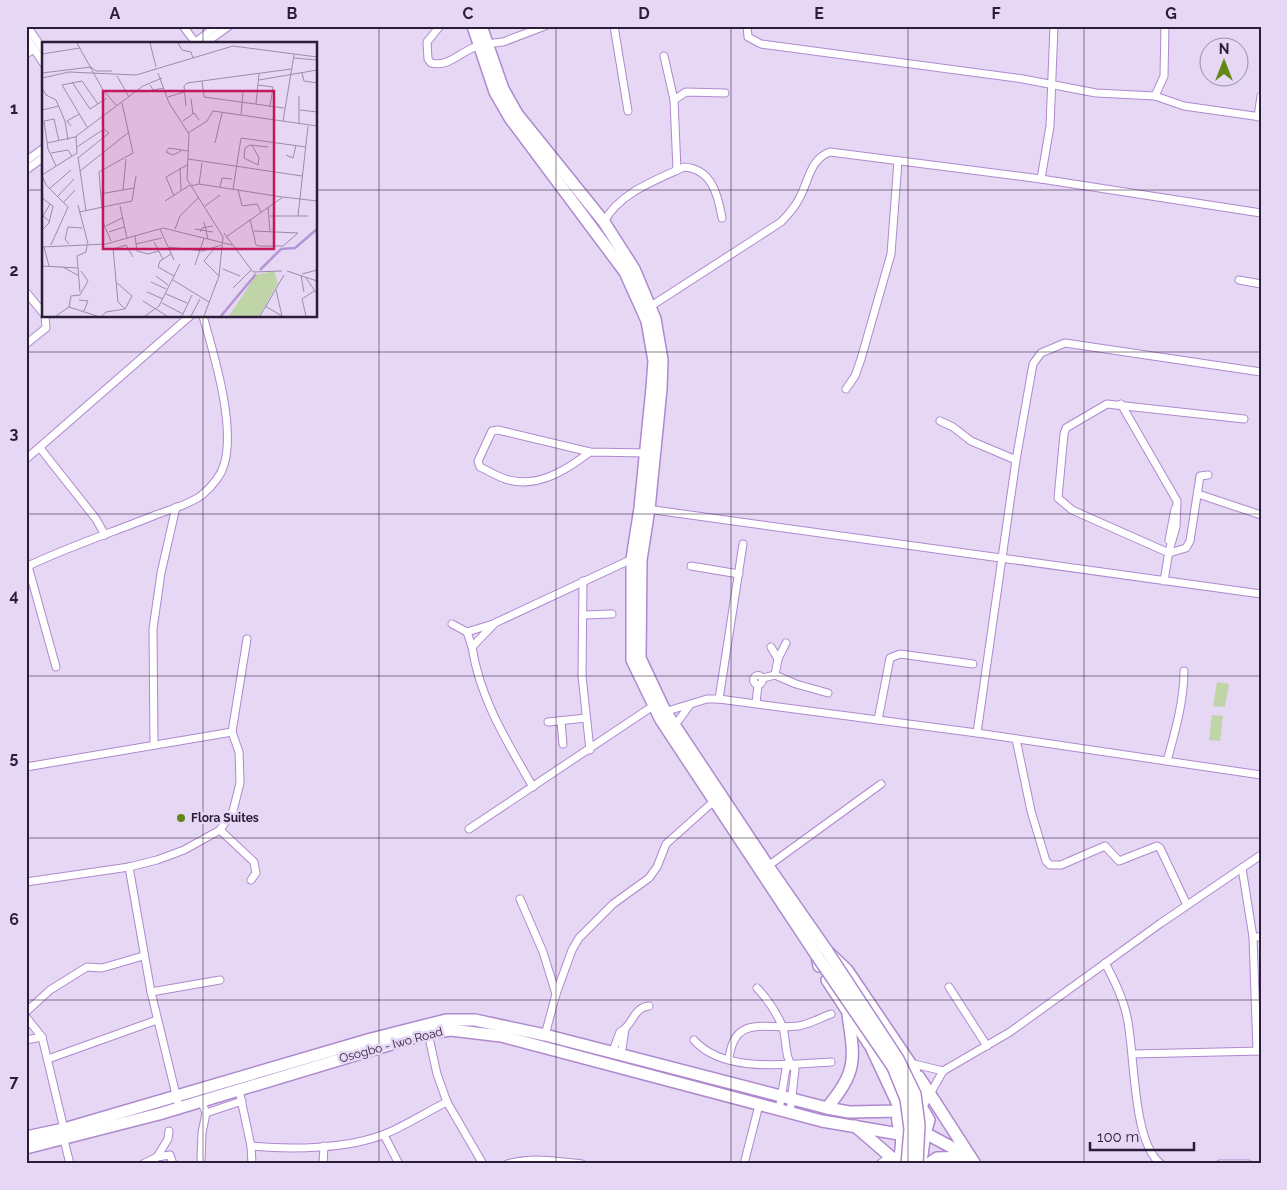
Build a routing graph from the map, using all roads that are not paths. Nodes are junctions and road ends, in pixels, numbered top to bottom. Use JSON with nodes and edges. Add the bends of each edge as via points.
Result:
{"nodes":[{"id":1,"x":27,"y":26,"type":"edge"},
{"id":2,"x":183,"y":26,"type":"edge"},
{"id":3,"x":217,"y":26,"type":"edge"},
{"id":4,"x":229,"y":26,"type":"edge"},
{"id":5,"x":440,"y":26,"type":"edge"},
{"id":6,"x":473,"y":26,"type":"edge"},
{"id":7,"x":482,"y":26,"type":"edge"},
{"id":8,"x":545,"y":26,"type":"edge"},
{"id":9,"x":614,"y":26,"type":"edge"},
{"id":10,"x":747,"y":26,"type":"edge"},
{"id":11,"x":1054,"y":26,"type":"edge"},
{"id":12,"x":1165,"y":26,"type":"edge"},
{"id":13,"x":26,"y":37,"type":"edge"},
{"id":14,"x":193,"y":42,"type":"edge"},
{"id":15,"x":195,"y":42,"type":"edge"},
{"id":16,"x":207,"y":42,"type":"edge"},
{"id":17,"x":482,"y":45,"type":"junction"},
{"id":18,"x":42,"y":48,"type":"edge"},
{"id":19,"x":34,"y":49,"type":"junction"},
{"id":20,"x":26,"y":54,"type":"edge"},
{"id":21,"x":664,"y":56,"type":"dead end"},
{"id":22,"x":42,"y":61,"type":"edge"},
{"id":23,"x":1051,"y":84,"type":"junction"},
{"id":24,"x":726,"y":93,"type":"dead end"},
{"id":25,"x":1155,"y":96,"type":"junction"},
{"id":26,"x":1261,"y":96,"type":"edge"},
{"id":27,"x":674,"y":100,"type":"junction"},
{"id":28,"x":628,"y":111,"type":"dead end"},
{"id":29,"x":1259,"y":117,"type":"edge"},
{"id":30,"x":42,"y":149,"type":"edge"},
{"id":31,"x":42,"y":158,"type":"edge"},
{"id":32,"x":26,"y":161,"type":"edge"},
{"id":33,"x":898,"y":161,"type":"junction"},
{"id":34,"x":26,"y":170,"type":"edge"},
{"id":35,"x":678,"y":170,"type":"junction"},
{"id":36,"x":1041,"y":179,"type":"junction"},
{"id":37,"x":1261,"y":213,"type":"edge"},
{"id":38,"x":722,"y":218,"type":"dead end"},
{"id":39,"x":604,"y":222,"type":"junction"},
{"id":40,"x":1239,"y":280,"type":"dead end"},
{"id":41,"x":1261,"y":284,"type":"edge"},
{"id":42,"x":26,"y":292,"type":"edge"},
{"id":43,"x":647,"y":309,"type":"junction"},
{"id":44,"x":42,"y":312,"type":"edge"},
{"id":45,"x":44,"y":318,"type":"edge"},
{"id":46,"x":189,"y":318,"type":"edge"},
{"id":47,"x":204,"y":319,"type":"edge"},
{"id":48,"x":26,"y":344,"type":"edge"},
{"id":49,"x":1261,"y":372,"type":"edge"},
{"id":50,"x":846,"y":389,"type":"dead end"},
{"id":51,"x":1121,"y":404,"type":"junction"},
{"id":52,"x":940,"y":420,"type":"dead end"},
{"id":53,"x":1244,"y":420,"type":"dead end"},
{"id":54,"x":40,"y":448,"type":"junction"},
{"id":55,"x":590,"y":452,"type":"junction"},
{"id":56,"x":646,"y":453,"type":"junction"},
{"id":57,"x":26,"y":459,"type":"edge"},
{"id":58,"x":1016,"y":460,"type":"junction"},
{"id":59,"x":1208,"y":475,"type":"dead end"},
{"id":60,"x":1198,"y":494,"type":"junction"},
{"id":61,"x":176,"y":507,"type":"junction"},
{"id":62,"x":644,"y":508,"type":"junction"},
{"id":63,"x":1261,"y":515,"type":"edge"},
{"id":64,"x":105,"y":535,"type":"junction"},
{"id":65,"x":743,"y":544,"type":"dead end"},
{"id":66,"x":1169,"y":552,"type":"junction"},
{"id":67,"x":1002,"y":557,"type":"junction"},
{"id":68,"x":632,"y":559,"type":"junction"},
{"id":69,"x":27,"y":566,"type":"edge"},
{"id":70,"x":691,"y":566,"type":"dead end"},
{"id":71,"x":739,"y":574,"type":"junction"},
{"id":72,"x":583,"y":581,"type":"junction"},
{"id":73,"x":1164,"y":581,"type":"junction"},
{"id":74,"x":1261,"y":594,"type":"edge"},
{"id":75,"x":612,"y":614,"type":"dead end"},
{"id":76,"x":583,"y":615,"type":"junction"},
{"id":77,"x":495,"y":623,"type":"junction"},
{"id":78,"x":452,"y":624,"type":"dead end"},
{"id":79,"x":467,"y":632,"type":"junction"},
{"id":80,"x":247,"y":639,"type":"dead end"},
{"id":81,"x":786,"y":643,"type":"dead end"},
{"id":82,"x":472,"y":647,"type":"junction"},
{"id":83,"x":771,"y":647,"type":"dead end"},
{"id":84,"x":778,"y":659,"type":"junction"},
{"id":85,"x":973,"y":664,"type":"dead end"},
{"id":86,"x":56,"y":667,"type":"dead end"},
{"id":87,"x":1184,"y":671,"type":"dead end"},
{"id":88,"x":775,"y":675,"type":"junction"},
{"id":89,"x":828,"y":693,"type":"dead end"},
{"id":90,"x":719,"y":698,"type":"junction"},
{"id":91,"x":756,"y":703,"type":"junction"},
{"id":92,"x":689,"y":706,"type":"junction"},
{"id":93,"x":659,"y":711,"type":"junction"},
{"id":94,"x":586,"y":718,"type":"junction"},
{"id":95,"x":878,"y":720,"type":"junction"},
{"id":96,"x":548,"y":722,"type":"dead end"},
{"id":97,"x":561,"y":722,"type":"junction"},
{"id":98,"x":671,"y":727,"type":"junction"},
{"id":99,"x":232,"y":732,"type":"junction"},
{"id":100,"x":977,"y":733,"type":"junction"},
{"id":101,"x":1016,"y":739,"type":"junction"},
{"id":102,"x":563,"y":744,"type":"dead end"},
{"id":103,"x":154,"y":745,"type":"junction"},
{"id":104,"x":590,"y":750,"type":"junction"},
{"id":105,"x":1167,"y":761,"type":"junction"},
{"id":106,"x":26,"y":768,"type":"edge"},
{"id":107,"x":1261,"y":775,"type":"edge"},
{"id":108,"x":881,"y":784,"type":"dead end"},
{"id":109,"x":533,"y":787,"type":"junction"},
{"id":110,"x":714,"y":801,"type":"junction"},
{"id":111,"x":469,"y":829,"type":"dead end"},
{"id":112,"x":220,"y":830,"type":"junction"},
{"id":113,"x":1261,"y":855,"type":"edge"},
{"id":114,"x":768,"y":866,"type":"junction"},
{"id":115,"x":129,"y":867,"type":"junction"},
{"id":116,"x":1242,"y":868,"type":"junction"},
{"id":117,"x":251,"y":880,"type":"dead end"},
{"id":118,"x":26,"y":882,"type":"edge"},
{"id":119,"x":520,"y":899,"type":"dead end"},
{"id":120,"x":1187,"y":905,"type":"junction"},
{"id":121,"x":1257,"y":937,"type":"edge"},
{"id":122,"x":822,"y":953,"type":"junction"},
{"id":123,"x":143,"y":956,"type":"junction"},
{"id":124,"x":1105,"y":964,"type":"junction"},
{"id":125,"x":220,"y":980,"type":"dead end"},
{"id":126,"x":949,"y":987,"type":"dead end"},
{"id":127,"x":757,"y":988,"type":"dead end"},
{"id":128,"x":151,"y":992,"type":"junction"},
{"id":129,"x":556,"y":994,"type":"junction"},
{"id":130,"x":649,"y":1006,"type":"dead end"},
{"id":131,"x":847,"y":1011,"type":"junction"},
{"id":132,"x":26,"y":1012,"type":"edge"},
{"id":133,"x":831,"y":1014,"type":"dead end"},
{"id":134,"x":26,"y":1018,"type":"edge"},
{"id":135,"x":158,"y":1020,"type":"junction"},
{"id":136,"x":782,"y":1027,"type":"junction"},
{"id":137,"x":428,"y":1033,"type":"junction"},
{"id":138,"x":545,"y":1035,"type":"junction"},
{"id":139,"x":42,"y":1037,"type":"junction"},
{"id":140,"x":26,"y":1040,"type":"edge"},
{"id":141,"x":694,"y":1040,"type":"dead end"},
{"id":142,"x":987,"y":1046,"type":"junction"},
{"id":143,"x":1259,"y":1051,"type":"edge"},
{"id":144,"x":616,"y":1054,"type":"junction"},
{"id":145,"x":1134,"y":1054,"type":"junction"},
{"id":146,"x":48,"y":1059,"type":"junction"},
{"id":147,"x":728,"y":1059,"type":"junction"},
{"id":148,"x":831,"y":1062,"type":"dead end"},
{"id":149,"x":790,"y":1064,"type":"junction"},
{"id":150,"x":912,"y":1066,"type":"junction"},
{"id":151,"x":943,"y":1071,"type":"junction"},
{"id":152,"x":930,"y":1094,"type":"junction"},
{"id":153,"x":240,"y":1096,"type":"junction"},
{"id":154,"x":787,"y":1099,"type":"junction"},
{"id":155,"x":201,"y":1100,"type":"junction"},
{"id":156,"x":178,"y":1102,"type":"junction"},
{"id":157,"x":447,"y":1102,"type":"junction"},
{"id":158,"x":759,"y":1105,"type":"junction"},
{"id":159,"x":827,"y":1108,"type":"junction"},
{"id":160,"x":922,"y":1108,"type":"junction"},
{"id":161,"x":940,"y":1108,"type":"junction"},
{"id":162,"x":900,"y":1111,"type":"junction"},
{"id":163,"x":785,"y":1112,"type":"junction"},
{"id":164,"x":206,"y":1113,"type":"junction"},
{"id":165,"x":855,"y":1126,"type":"junction"},
{"id":166,"x":169,"y":1131,"type":"dead end"},
{"id":167,"x":901,"y":1133,"type":"junction"},
{"id":168,"x":925,"y":1133,"type":"junction"},
{"id":169,"x":64,"y":1135,"type":"junction"},
{"id":170,"x":384,"y":1135,"type":"junction"},
{"id":171,"x":26,"y":1137,"type":"edge"},
{"id":172,"x":251,"y":1146,"type":"junction"},
{"id":173,"x":324,"y":1146,"type":"junction"},
{"id":174,"x":26,"y":1148,"type":"edge"},
{"id":175,"x":158,"y":1157,"type":"junction"},
{"id":176,"x":201,"y":1159,"type":"dead end"},
{"id":177,"x":899,"y":1161,"type":"edge"},
{"id":178,"x":973,"y":1161,"type":"edge"},
{"id":179,"x":922,"y":1163,"type":"edge"},
{"id":180,"x":70,"y":1164,"type":"edge"},
{"id":181,"x":143,"y":1164,"type":"edge"},
{"id":182,"x":173,"y":1164,"type":"edge"},
{"id":183,"x":252,"y":1164,"type":"edge"},
{"id":184,"x":323,"y":1164,"type":"edge"},
{"id":185,"x":399,"y":1164,"type":"edge"},
{"id":186,"x":483,"y":1164,"type":"edge"},
{"id":187,"x":508,"y":1164,"type":"edge"},
{"id":188,"x":582,"y":1164,"type":"edge"},
{"id":189,"x":744,"y":1164,"type":"edge"},
{"id":190,"x":880,"y":1164,"type":"edge"},
{"id":191,"x":1161,"y":1164,"type":"edge"},
{"id":192,"x":1220,"y":1164,"type":"edge"},
{"id":193,"x":1248,"y":1164,"type":"edge"}],
"edges":[{"from":1,"to":18,"type":"street"},
{"from":2,"to":14,"type":"street"},
{"from":3,"to":15,"type":"street"},
{"from":4,"to":16,"type":"street"},
{"from":5,"to":17,"type":"street","via":[[428,42],[431,63],[446,63]]},
{"from":6,"to":17,"type":"main road"},
{"from":7,"to":17,"type":"main road"},
{"from":8,"to":17,"type":"street","via":[[503,42]]},
{"from":9,"to":28,"type":"street"},
{"from":10,"to":23,"type":"street","via":[[748,37],[761,44]]},
{"from":11,"to":23,"type":"street"},
{"from":12,"to":25,"type":"street","via":[[1164,76]]},
{"from":13,"to":19,"type":"street"},
{"from":17,"to":39,"type":"main road","via":[[517,114]]},
{"from":17,"to":43,"type":"main road","via":[[495,92],[510,118],[625,272]]},
{"from":19,"to":20,"type":"street"},
{"from":19,"to":22,"type":"street"},
{"from":21,"to":27,"type":"street"},
{"from":23,"to":25,"type":"street","via":[[1096,93]]},
{"from":23,"to":36,"type":"street","via":[[1050,126]]},
{"from":24,"to":27,"type":"street","via":[[686,92]]},
{"from":25,"to":29,"type":"street","via":[[1184,106]]},
{"from":26,"to":29,"type":"street"},
{"from":27,"to":35,"type":"street"},
{"from":30,"to":32,"type":"street"},
{"from":31,"to":34,"type":"street"},
{"from":33,"to":36,"type":"street"},
{"from":33,"to":43,"type":"street","via":[[837,152],[824,154],[814,163],[791,212],[781,222]]},
{"from":33,"to":50,"type":"street","via":[[891,254],[861,359]]},
{"from":35,"to":38,"type":"street","via":[[690,168],[704,174],[713,183]]},
{"from":35,"to":39,"type":"street","via":[[652,180],[626,198],[609,212]]},
{"from":36,"to":37,"type":"street"},
{"from":39,"to":43,"type":"main road","via":[[634,270]]},
{"from":40,"to":41,"type":"street"},
{"from":42,"to":44,"type":"street"},
{"from":43,"to":56,"type":"main road","via":[[646,321],[654,361]]},
{"from":43,"to":62,"type":"main road","via":[[662,360]]},
{"from":45,"to":48,"type":"street","via":[[46,328]]},
{"from":46,"to":47,"type":"street"},
{"from":46,"to":54,"type":"street"},
{"from":47,"to":61,"type":"street","via":[[221,386],[227,445],[224,466],[201,496]]},
{"from":49,"to":58,"type":"street","via":[[1076,344],[1053,347],[1041,353],[1033,364]]},
{"from":51,"to":53,"type":"street"},
{"from":51,"to":66,"type":"street","via":[[1178,501],[1176,527]]},
{"from":51,"to":66,"type":"street","via":[[1107,404],[1066,428],[1058,498],[1072,510]]},
{"from":52,"to":58,"type":"street","via":[[971,441]]},
{"from":54,"to":57,"type":"street"},
{"from":54,"to":64,"type":"street","via":[[96,518]]},
{"from":55,"to":55,"type":"street","via":[[566,471],[528,482],[508,480],[480,467],[478,461],[494,430]]},
{"from":55,"to":56,"type":"street"},
{"from":56,"to":62,"type":"main road"},
{"from":58,"to":67,"type":"street"},
{"from":59,"to":60,"type":"street","via":[[1200,476]]},
{"from":60,"to":63,"type":"street"},
{"from":60,"to":66,"type":"street","via":[[1190,541],[1186,548]]},
{"from":61,"to":64,"type":"street"},
{"from":61,"to":103,"type":"street","via":[[161,573],[153,629]]},
{"from":62,"to":67,"type":"street"},
{"from":62,"to":68,"type":"main road"},
{"from":62,"to":93,"type":"main road","via":[[640,658]]},
{"from":64,"to":69,"type":"street"},
{"from":65,"to":71,"type":"street"},
{"from":66,"to":73,"type":"street"},
{"from":67,"to":73,"type":"street"},
{"from":67,"to":100,"type":"street"},
{"from":68,"to":72,"type":"street"},
{"from":68,"to":93,"type":"main road","via":[[632,660]]},
{"from":69,"to":86,"type":"street"},
{"from":70,"to":71,"type":"street"},
{"from":71,"to":90,"type":"street"},
{"from":72,"to":76,"type":"street"},
{"from":72,"to":77,"type":"street"},
{"from":73,"to":74,"type":"street"},
{"from":75,"to":76,"type":"street"},
{"from":76,"to":94,"type":"street","via":[[582,676]]},
{"from":77,"to":79,"type":"street"},
{"from":77,"to":82,"type":"street"},
{"from":78,"to":79,"type":"street"},
{"from":79,"to":82,"type":"street"},
{"from":80,"to":99,"type":"street"},
{"from":81,"to":84,"type":"street"},
{"from":82,"to":109,"type":"street","via":[[485,697]]},
{"from":83,"to":84,"type":"street"},
{"from":84,"to":88,"type":"street"},
{"from":85,"to":95,"type":"street","via":[[900,654],[892,656]]},
{"from":87,"to":105,"type":"street"},
{"from":88,"to":89,"type":"street"},
{"from":88,"to":91,"type":"street","via":[[760,682]]},
{"from":90,"to":91,"type":"street"},
{"from":90,"to":92,"type":"street"},
{"from":91,"to":95,"type":"street"},
{"from":92,"to":93,"type":"street"},
{"from":92,"to":98,"type":"street"},
{"from":93,"to":98,"type":"main road"},
{"from":93,"to":104,"type":"street"},
{"from":94,"to":97,"type":"street"},
{"from":94,"to":104,"type":"street"},
{"from":95,"to":100,"type":"street"},
{"from":96,"to":97,"type":"street"},
{"from":97,"to":102,"type":"street"},
{"from":98,"to":110,"type":"main road"},
{"from":98,"to":114,"type":"main road"},
{"from":99,"to":103,"type":"street"},
{"from":99,"to":112,"type":"street","via":[[239,752],[240,783],[233,811]]},
{"from":100,"to":101,"type":"street"},
{"from":101,"to":105,"type":"street"},
{"from":101,"to":120,"type":"street","via":[[1031,811],[1050,865],[1061,865],[1105,846],[1116,858],[1123,860],[1157,846]]},
{"from":103,"to":106,"type":"street"},
{"from":104,"to":109,"type":"street"},
{"from":105,"to":107,"type":"street"},
{"from":108,"to":114,"type":"street"},
{"from":109,"to":111,"type":"street"},
{"from":110,"to":122,"type":"main road"},
{"from":110,"to":129,"type":"street","via":[[666,844],[649,878],[614,904],[579,938]]},
{"from":112,"to":115,"type":"street","via":[[184,850]]},
{"from":112,"to":117,"type":"street","via":[[254,862],[256,873]]},
{"from":113,"to":116,"type":"street"},
{"from":114,"to":122,"type":"main road"},
{"from":115,"to":118,"type":"street"},
{"from":115,"to":123,"type":"street"},
{"from":116,"to":120,"type":"street"},
{"from":116,"to":121,"type":"street"},
{"from":119,"to":129,"type":"street","via":[[540,944]]},
{"from":120,"to":124,"type":"street"},
{"from":121,"to":143,"type":"street"},
{"from":122,"to":131,"type":"main road","via":[[819,967]]},
{"from":122,"to":150,"type":"main road","via":[[847,970]]},
{"from":122,"to":177,"type":"main road","bridge":true,"via":[[893,1067],[906,1099],[910,1129]]},
{"from":122,"to":179,"type":"main road","bridge":true,"via":[[898,1060],[915,1094]]},
{"from":123,"to":128,"type":"street"},
{"from":123,"to":132,"type":"street","via":[[102,968],[87,967],[50,990]]},
{"from":124,"to":142,"type":"street"},
{"from":124,"to":145,"type":"street","via":[[1122,998]]},
{"from":125,"to":128,"type":"street"},
{"from":126,"to":142,"type":"street"},
{"from":127,"to":136,"type":"street","via":[[774,1009]]},
{"from":128,"to":135,"type":"street"},
{"from":129,"to":138,"type":"street"},
{"from":130,"to":144,"type":"street","via":[[636,1012]]},
{"from":131,"to":159,"type":"main road","via":[[853,1063],[845,1085]]},
{"from":131,"to":162,"type":"main road","via":[[871,1047]]},
{"from":133,"to":136,"type":"street","via":[[800,1026]]},
{"from":134,"to":139,"type":"street"},
{"from":135,"to":146,"type":"street"},
{"from":135,"to":156,"type":"street"},
{"from":136,"to":147,"type":"street","via":[[743,1029],[732,1042]]},
{"from":136,"to":149,"type":"street"},
{"from":137,"to":153,"type":"main road","name":"Osogbo - Iwo Road"},
{"from":137,"to":157,"type":"street"},
{"from":137,"to":158,"type":"main road","name":"Osogbo - Iwo Road","via":[[451,1030],[501,1036]]},
{"from":138,"to":144,"type":"main road","name":"Osogbo - Iwo Road"},
{"from":138,"to":156,"type":"main road","name":"Osogbo - Iwo Road","via":[[475,1020],[434,1021]]},
{"from":139,"to":140,"type":"street"},
{"from":139,"to":146,"type":"street"},
{"from":141,"to":147,"type":"street","via":[[711,1055]]},
{"from":142,"to":151,"type":"street"},
{"from":143,"to":145,"type":"street"},
{"from":144,"to":154,"type":"main road","name":"Osogbo - Iwo Road"},
{"from":145,"to":191,"type":"street","via":[[1132,1071],[1136,1102],[1150,1155]]},
{"from":146,"to":169,"type":"street"},
{"from":147,"to":149,"type":"street","via":[[769,1065]]},
{"from":148,"to":149,"type":"street"},
{"from":149,"to":154,"type":"street","via":[[786,1069]]},
{"from":149,"to":154,"type":"street","via":[[795,1069]]},
{"from":150,"to":151,"type":"street"},
{"from":150,"to":152,"type":"main road"},
{"from":150,"to":160,"type":"main road"},
{"from":151,"to":152,"type":"street"},
{"from":152,"to":160,"type":"street"},
{"from":152,"to":161,"type":"main road"},
{"from":153,"to":155,"type":"main road","name":"Osogbo - Iwo Road"},
{"from":153,"to":164,"type":"street"},
{"from":153,"to":172,"type":"street"},
{"from":154,"to":159,"type":"main road","name":"Osogbo - Iwo Road"},
{"from":154,"to":163,"type":"street"},
{"from":154,"to":163,"type":"street"},
{"from":155,"to":156,"type":"main road","name":"Osogbo - Iwo Road"},
{"from":155,"to":164,"type":"street"},
{"from":156,"to":169,"type":"main road","name":"Osogbo - Iwo Road"},
{"from":157,"to":170,"type":"street"},
{"from":157,"to":186,"type":"street"},
{"from":158,"to":163,"type":"main road","name":"Osogbo - Iwo Road"},
{"from":158,"to":189,"type":"street"},
{"from":159,"to":162,"type":"main road","name":"Osogbo - Iwo Road","via":[[848,1112]]},
{"from":160,"to":161,"type":"main road"},
{"from":160,"to":162,"type":"main road","via":[[913,1105]]},
{"from":160,"to":168,"type":"main road","via":[[929,1120]]},
{"from":161,"to":178,"type":"main road"},
{"from":162,"to":167,"type":"main road","via":[[896,1122]]},
{"from":163,"to":165,"type":"main road","name":"Osogbo - Iwo Road"},
{"from":164,"to":176,"type":"street"},
{"from":165,"to":167,"type":"main road","name":"Osogbo - Iwo Road"},
{"from":165,"to":177,"type":"main road"},
{"from":166,"to":175,"type":"street"},
{"from":167,"to":168,"type":"main road","via":[[913,1138]]},
{"from":167,"to":177,"type":"main road"},
{"from":168,"to":178,"type":"main road"},
{"from":168,"to":179,"type":"main road"},
{"from":169,"to":171,"type":"main road","name":"Osogbo - Iwo Road"},
{"from":169,"to":174,"type":"main road","name":"Osogbo - Iwo Road"},
{"from":169,"to":180,"type":"street"},
{"from":170,"to":173,"type":"street"},
{"from":170,"to":185,"type":"street"},
{"from":172,"to":173,"type":"street","via":[[296,1149]]},
{"from":172,"to":183,"type":"street"},
{"from":173,"to":184,"type":"street"},
{"from":175,"to":181,"type":"street"},
{"from":175,"to":182,"type":"street","via":[[170,1155]]},
{"from":177,"to":179,"type":"main road","via":[[913,1154]]},
{"from":177,"to":190,"type":"street"},
{"from":178,"to":179,"type":"main road","via":[[937,1158]]},
{"from":187,"to":188,"type":"street","via":[[543,1159]]},
{"from":192,"to":193,"type":"street"}]}
